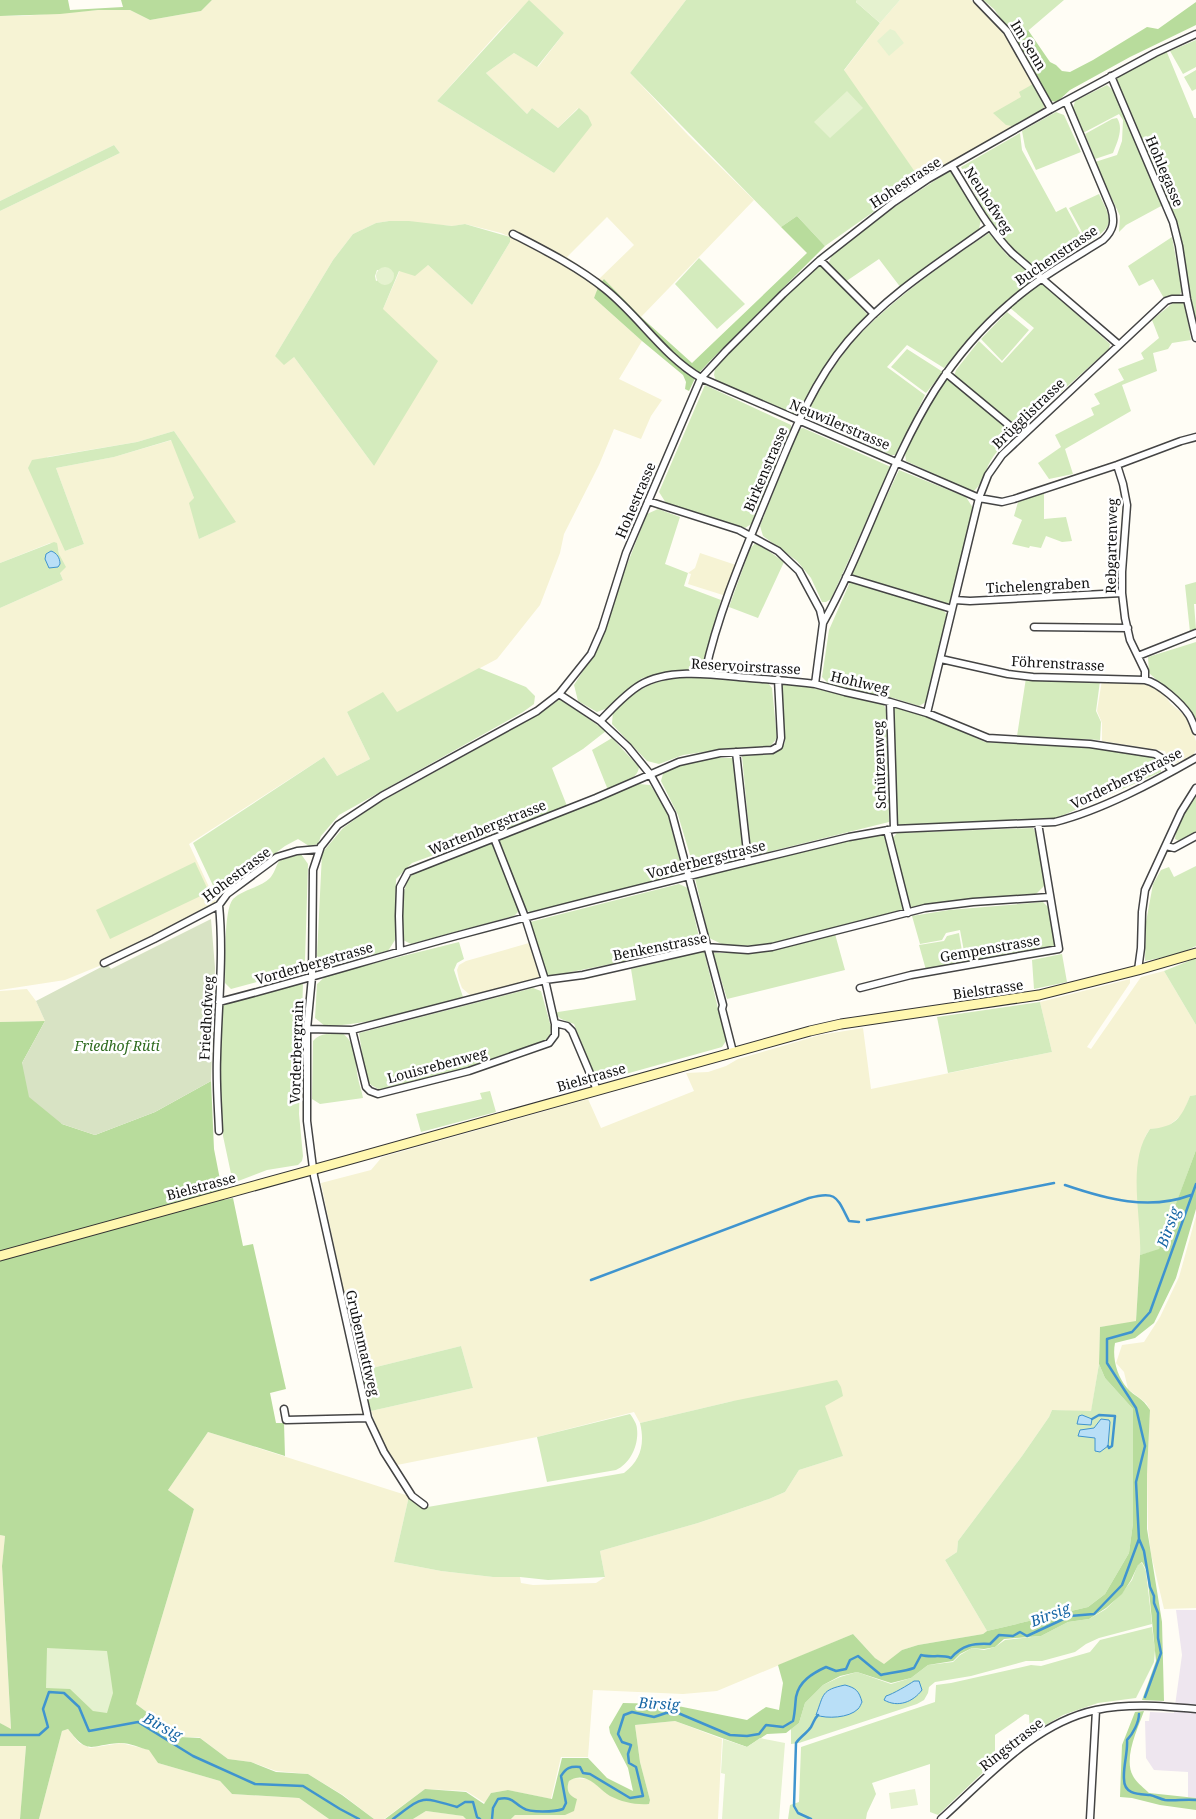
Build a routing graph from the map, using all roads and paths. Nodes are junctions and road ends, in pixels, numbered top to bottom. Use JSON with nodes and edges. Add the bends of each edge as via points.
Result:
{"nodes":[{"id":1,"x":977,"y":0,"type":"edge"},
{"id":2,"x":1196,"y":34,"type":"edge"},
{"id":3,"x":1111,"y":76,"type":"junction"},
{"id":4,"x":1066,"y":101,"type":"junction"},
{"id":5,"x":1051,"y":108,"type":"junction"},
{"id":6,"x":952,"y":166,"type":"junction"},
{"id":7,"x":989,"y":227,"type":"junction"},
{"id":8,"x":513,"y":234,"type":"dead end"},
{"id":9,"x":820,"y":260,"type":"junction"},
{"id":10,"x":1041,"y":278,"type":"junction"},
{"id":11,"x":1187,"y":299,"type":"junction"},
{"id":12,"x":874,"y":314,"type":"junction"},
{"id":13,"x":1196,"y":338,"type":"edge"},
{"id":14,"x":1118,"y":344,"type":"junction"},
{"id":15,"x":946,"y":374,"type":"junction"},
{"id":16,"x":701,"y":378,"type":"junction"},
{"id":17,"x":799,"y":420,"type":"junction"},
{"id":18,"x":1022,"y":436,"type":"junction"},
{"id":19,"x":1196,"y":437,"type":"edge"},
{"id":20,"x":898,"y":463,"type":"junction"},
{"id":21,"x":1117,"y":465,"type":"junction"},
{"id":22,"x":979,"y":498,"type":"junction"},
{"id":23,"x":648,"y":501,"type":"junction"},
{"id":24,"x":751,"y":536,"type":"junction"},
{"id":25,"x":846,"y":577,"type":"junction"},
{"id":26,"x":1122,"y":593,"type":"junction"},
{"id":27,"x":954,"y":600,"type":"junction"},
{"id":28,"x":952,"y":609,"type":"junction"},
{"id":29,"x":823,"y":624,"type":"junction"},
{"id":30,"x":1034,"y":627,"type":"dead end"},
{"id":31,"x":1128,"y":628,"type":"junction"},
{"id":32,"x":1196,"y":633,"type":"edge"},
{"id":33,"x":1138,"y":656,"type":"junction"},
{"id":34,"x":941,"y":659,"type":"junction"},
{"id":35,"x":705,"y":673,"type":"junction"},
{"id":36,"x":778,"y":679,"type":"junction"},
{"id":37,"x":1145,"y":680,"type":"junction"},
{"id":38,"x":816,"y":684,"type":"junction"},
{"id":39,"x":559,"y":694,"type":"junction"},
{"id":40,"x":890,"y":702,"type":"junction"},
{"id":41,"x":927,"y":713,"type":"junction"},
{"id":42,"x":600,"y":720,"type":"junction"},
{"id":43,"x":1196,"y":731,"type":"edge"},
{"id":44,"x":736,"y":752,"type":"junction"},
{"id":45,"x":1196,"y":758,"type":"edge"},
{"id":46,"x":1172,"y":771,"type":"junction"},
{"id":47,"x":650,"y":774,"type":"junction"},
{"id":48,"x":1196,"y":788,"type":"edge"},
{"id":49,"x":1038,"y":823,"type":"junction"},
{"id":50,"x":890,"y":829,"type":"junction"},
{"id":51,"x":1196,"y":836,"type":"edge"},
{"id":52,"x":494,"y":838,"type":"junction"},
{"id":53,"x":321,"y":846,"type":"junction"},
{"id":54,"x":1166,"y":846,"type":"junction"},
{"id":55,"x":748,"y":861,"type":"junction"},
{"id":56,"x":689,"y":876,"type":"junction"},
{"id":57,"x":1049,"y":896,"type":"junction"},
{"id":58,"x":219,"y":905,"type":"junction"},
{"id":59,"x":908,"y":913,"type":"junction"},
{"id":60,"x":525,"y":917,"type":"junction"},
{"id":61,"x":706,"y":947,"type":"junction"},
{"id":62,"x":400,"y":951,"type":"junction"},
{"id":63,"x":1196,"y":953,"type":"edge"},
{"id":64,"x":104,"y":963,"type":"dead end"},
{"id":65,"x":1138,"y":970,"type":"junction"},
{"id":66,"x":312,"y":977,"type":"junction"},
{"id":67,"x":545,"y":980,"type":"junction"},
{"id":68,"x":860,"y":988,"type":"dead end"},
{"id":69,"x":219,"y":1002,"type":"junction"},
{"id":70,"x":555,"y":1023,"type":"junction"},
{"id":71,"x":307,"y":1029,"type":"junction"},
{"id":72,"x":352,"y":1030,"type":"junction"},
{"id":73,"x":733,"y":1052,"type":"junction"},
{"id":74,"x":597,"y":1090,"type":"junction"},
{"id":75,"x":219,"y":1131,"type":"dead end"},
{"id":76,"x":313,"y":1170,"type":"junction"},
{"id":77,"x":0,"y":1256,"type":"edge"},
{"id":78,"x":284,"y":1409,"type":"dead end"},
{"id":79,"x":368,"y":1418,"type":"junction"},
{"id":80,"x":424,"y":1505,"type":"dead end"},
{"id":81,"x":1196,"y":1709,"type":"edge"},
{"id":82,"x":1096,"y":1710,"type":"junction"},
{"id":83,"x":941,"y":1819,"type":"edge"},
{"id":84,"x":1090,"y":1819,"type":"edge"}],
"edges":[{"from":1,"to":5,"type":"street","name":"Im Senn","via":[[1007,31]]},
{"from":2,"to":3,"type":"street","name":"Hohestrasse"},
{"from":3,"to":4,"type":"street","name":"Hohestrasse"},
{"from":3,"to":11,"type":"street","name":"Hohlegasse","via":[[1173,222],[1180,246]]},
{"from":4,"to":5,"type":"street","name":"Hohestrasse"},
{"from":4,"to":10,"type":"street","name":"Buchenstrasse","via":[[1114,222],[1103,240]]},
{"from":5,"to":6,"type":"street","name":"Hohestrasse"},
{"from":6,"to":7,"type":"street","name":"Neuhofweg"},
{"from":6,"to":9,"type":"street","name":"Hohestrasse","via":[[894,202]]},
{"from":7,"to":10,"type":"street","name":"Neuhofweg"},
{"from":7,"to":12,"type":"street","name":"Birkenstrasse"},
{"from":8,"to":16,"type":"street","name":"Neuwilerstrasse","via":[[606,289],[679,361]]},
{"from":9,"to":12,"type":"street"},
{"from":9,"to":16,"type":"street","name":"Hohestrasse"},
{"from":10,"to":14,"type":"street","name":"Neuhofweg"},
{"from":10,"to":15,"type":"street","name":"Buchenstrasse","via":[[980,332]]},
{"from":11,"to":13,"type":"street","name":"Hohlegasse"},
{"from":11,"to":14,"type":"street","name":"Brügglistrasse","via":[[1166,301]]},
{"from":12,"to":17,"type":"street","name":"Birkenstrasse","via":[[830,365]]},
{"from":14,"to":18,"type":"street","name":"Brügglistrasse"},
{"from":15,"to":18,"type":"street"},
{"from":15,"to":20,"type":"street","name":"Buchenstrasse"},
{"from":16,"to":17,"type":"street","name":"Neuwilerstrasse"},
{"from":16,"to":23,"type":"street","name":"Hohestrasse"},
{"from":17,"to":20,"type":"street","name":"Neuwilerstrasse"},
{"from":17,"to":24,"type":"street","name":"Birkenstrasse"},
{"from":18,"to":22,"type":"street","name":"Brügglistrasse","via":[[994,464]]},
{"from":19,"to":21,"type":"street","name":"Neuwilerstrasse"},
{"from":20,"to":22,"type":"street","name":"Neuwilerstrasse"},
{"from":20,"to":25,"type":"street","name":"Buchenstrasse"},
{"from":21,"to":22,"type":"street","name":"Neuwilerstrasse","via":[[1014,500],[1002,502]]},
{"from":21,"to":26,"type":"street","name":"Rebgartenweg","via":[[1127,505]]},
{"from":22,"to":27,"type":"street","name":"Brügglistrasse"},
{"from":23,"to":24,"type":"street","name":"Hohlweg"},
{"from":23,"to":39,"type":"street","name":"Hohestrasse","via":[[591,654]]},
{"from":24,"to":29,"type":"street","name":"Hohlweg","via":[[778,551],[799,571],[820,610]]},
{"from":24,"to":35,"type":"street","name":"Birkenstrasse","via":[[712,640]]},
{"from":25,"to":28,"type":"street"},
{"from":25,"to":29,"type":"street","name":"Buchenstrasse"},
{"from":26,"to":27,"type":"street","name":"Tichelengraben"},
{"from":26,"to":31,"type":"street","name":"Rebgartenweg"},
{"from":27,"to":28,"type":"street","name":"Brügglistrasse"},
{"from":28,"to":34,"type":"street","name":"Brügglistrasse"},
{"from":29,"to":38,"type":"street","name":"Hohlweg"},
{"from":30,"to":31,"type":"street"},
{"from":31,"to":33,"type":"street","name":"Rebgartenweg"},
{"from":32,"to":33,"type":"street"},
{"from":33,"to":37,"type":"street","name":"Rebgartenweg","via":[[1145,670]]},
{"from":34,"to":37,"type":"street","name":"Föhrenstrasse","via":[[1033,677]]},
{"from":34,"to":41,"type":"street","name":"Brügglistrasse"},
{"from":35,"to":36,"type":"street","name":"Reservoirstrasse"},
{"from":35,"to":42,"type":"street","name":"Reservoirstrasse","via":[[662,677],[641,684]]},
{"from":36,"to":38,"type":"street","name":"Reservoirstrasse"},
{"from":36,"to":44,"type":"street","name":"Wartenbergstrasse","via":[[779,746],[772,750]]},
{"from":37,"to":43,"type":"street","via":[[1155,682],[1168,693],[1189,715]]},
{"from":38,"to":40,"type":"street","name":"Hohlweg"},
{"from":39,"to":42,"type":"street"},
{"from":39,"to":53,"type":"street","name":"Hohestrasse","via":[[537,711],[485,741],[382,796],[338,825]]},
{"from":40,"to":41,"type":"street","name":"Hohlweg"},
{"from":40,"to":50,"type":"street","name":"Schützenweg"},
{"from":41,"to":46,"type":"street","name":"Hohlweg","via":[[988,738],[1090,744],[1155,754]]},
{"from":42,"to":47,"type":"street"},
{"from":44,"to":47,"type":"street","name":"Wartenbergstrasse","via":[[679,762]]},
{"from":44,"to":55,"type":"street"},
{"from":45,"to":46,"type":"street","name":"Vorderbergstrasse"},
{"from":46,"to":49,"type":"street","name":"Vorderbergstrasse","via":[[1072,818]]},
{"from":47,"to":52,"type":"street","name":"Wartenbergstrasse"},
{"from":47,"to":56,"type":"street","via":[[672,814]]},
{"from":48,"to":54,"type":"street"},
{"from":49,"to":50,"type":"street","name":"Vorderbergstrasse"},
{"from":49,"to":57,"type":"street","name":"Gempenstrasse"},
{"from":50,"to":55,"type":"street","name":"Vorderbergstrasse"},
{"from":50,"to":59,"type":"street","name":"Schützenweg"},
{"from":51,"to":54,"type":"street","via":[[1174,848]]},
{"from":52,"to":60,"type":"street"},
{"from":52,"to":62,"type":"street","name":"Wartenbergstrasse","via":[[408,872],[400,887]]},
{"from":53,"to":58,"type":"street","name":"Hohestrasse","via":[[272,859],[227,894]]},
{"from":53,"to":66,"type":"street","name":"Vorderbergrain","via":[[313,870]]},
{"from":54,"to":65,"type":"street","via":[[1145,890]]},
{"from":55,"to":56,"type":"street","name":"Vorderbergstrasse"},
{"from":56,"to":60,"type":"street","name":"Vorderbergstrasse"},
{"from":56,"to":61,"type":"street"},
{"from":57,"to":59,"type":"street","name":"Benkenstrasse","via":[[973,902]]},
{"from":57,"to":68,"type":"street","name":"Gempenstrasse","via":[[1059,948],[910,975]]},
{"from":58,"to":64,"type":"street","name":"Hohestrasse"},
{"from":58,"to":69,"type":"street","name":"Friedhofweg","via":[[222,957]]},
{"from":59,"to":61,"type":"street","name":"Benkenstrasse","via":[[773,947],[748,950]]},
{"from":60,"to":62,"type":"street","name":"Vorderbergstrasse"},
{"from":60,"to":67,"type":"street"},
{"from":61,"to":67,"type":"street","name":"Benkenstrasse","via":[[583,975]]},
{"from":61,"to":73,"type":"street"},
{"from":62,"to":66,"type":"street","name":"Vorderbergstrasse"},
{"from":63,"to":65,"type":"main road","name":"Bielstrasse"},
{"from":65,"to":73,"type":"main road","name":"Bielstrasse","via":[[1039,995],[841,1024]]},
{"from":66,"to":69,"type":"street","name":"Vorderbergstrasse"},
{"from":66,"to":71,"type":"street","name":"Vorderbergrain"},
{"from":67,"to":70,"type":"street"},
{"from":67,"to":72,"type":"street","name":"Benkenstrasse"},
{"from":69,"to":75,"type":"street","name":"Friedhofweg","via":[[216,1092]]},
{"from":70,"to":72,"type":"street","name":"Louisrebenweg","via":[[555,1035],[550,1043],[470,1071],[378,1094],[366,1087]]},
{"from":70,"to":74,"type":"street","via":[[567,1026],[572,1032]]},
{"from":71,"to":72,"type":"street","name":"Benkenstrasse"},
{"from":71,"to":76,"type":"street","name":"Vorderbergrain","via":[[307,1121]]},
{"from":73,"to":74,"type":"main road","name":"Bielstrasse"},
{"from":74,"to":76,"type":"main road","name":"Bielstrasse"},
{"from":76,"to":77,"type":"main road","name":"Bielstrasse"},
{"from":76,"to":79,"type":"street","name":"Grubenmattweg"},
{"from":78,"to":79,"type":"street","via":[[286,1420]]},
{"from":79,"to":80,"type":"street","name":"Grubenmattweg","via":[[384,1452],[412,1496]]},
{"from":81,"to":82,"type":"street","name":"Ringstrasse","via":[[1136,1706]]},
{"from":82,"to":83,"type":"street","name":"Ringstrasse","via":[[1063,1722],[1035,1738],[1009,1757]]},
{"from":82,"to":84,"type":"street"}]}
